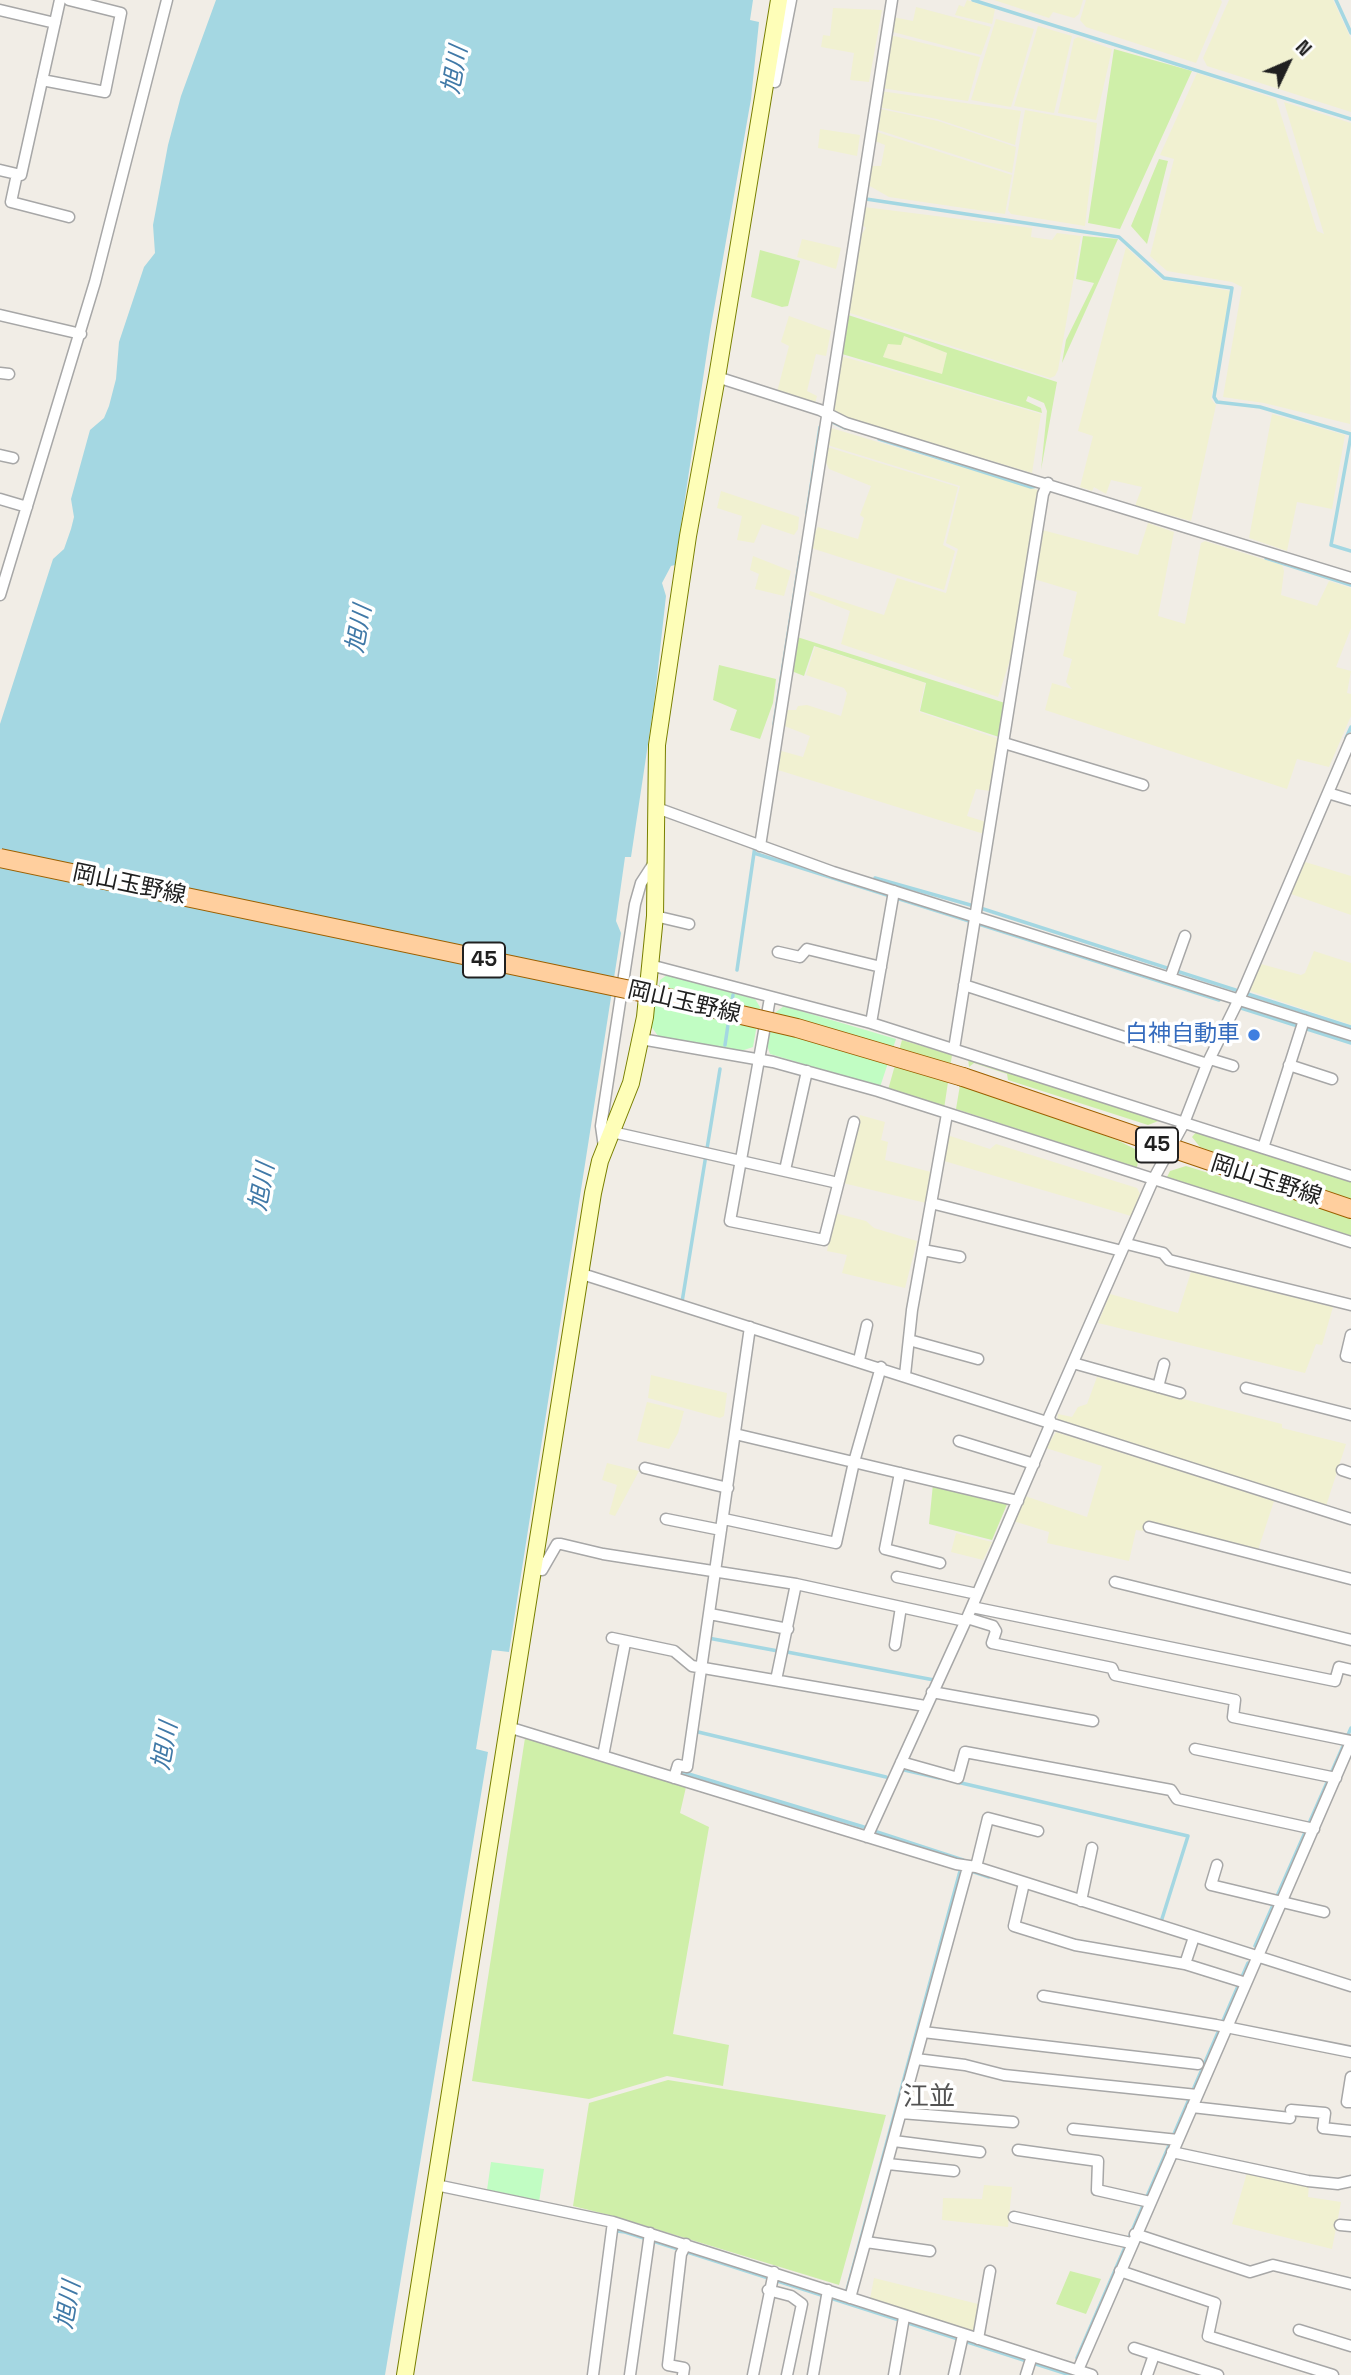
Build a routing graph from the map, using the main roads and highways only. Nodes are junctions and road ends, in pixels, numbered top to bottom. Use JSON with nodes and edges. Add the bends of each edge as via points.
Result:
{"nodes":[{"id":1,"x":0,"y":858,"type":"edge"},
{"id":2,"x":1351,"y":1209,"type":"edge"}],
"edges":[{"from":1,"to":2,"type":"main road","name":"岡山玉野線","number":"45","bridge":true,"via":[[797,1028],[964,1077]]}]}
